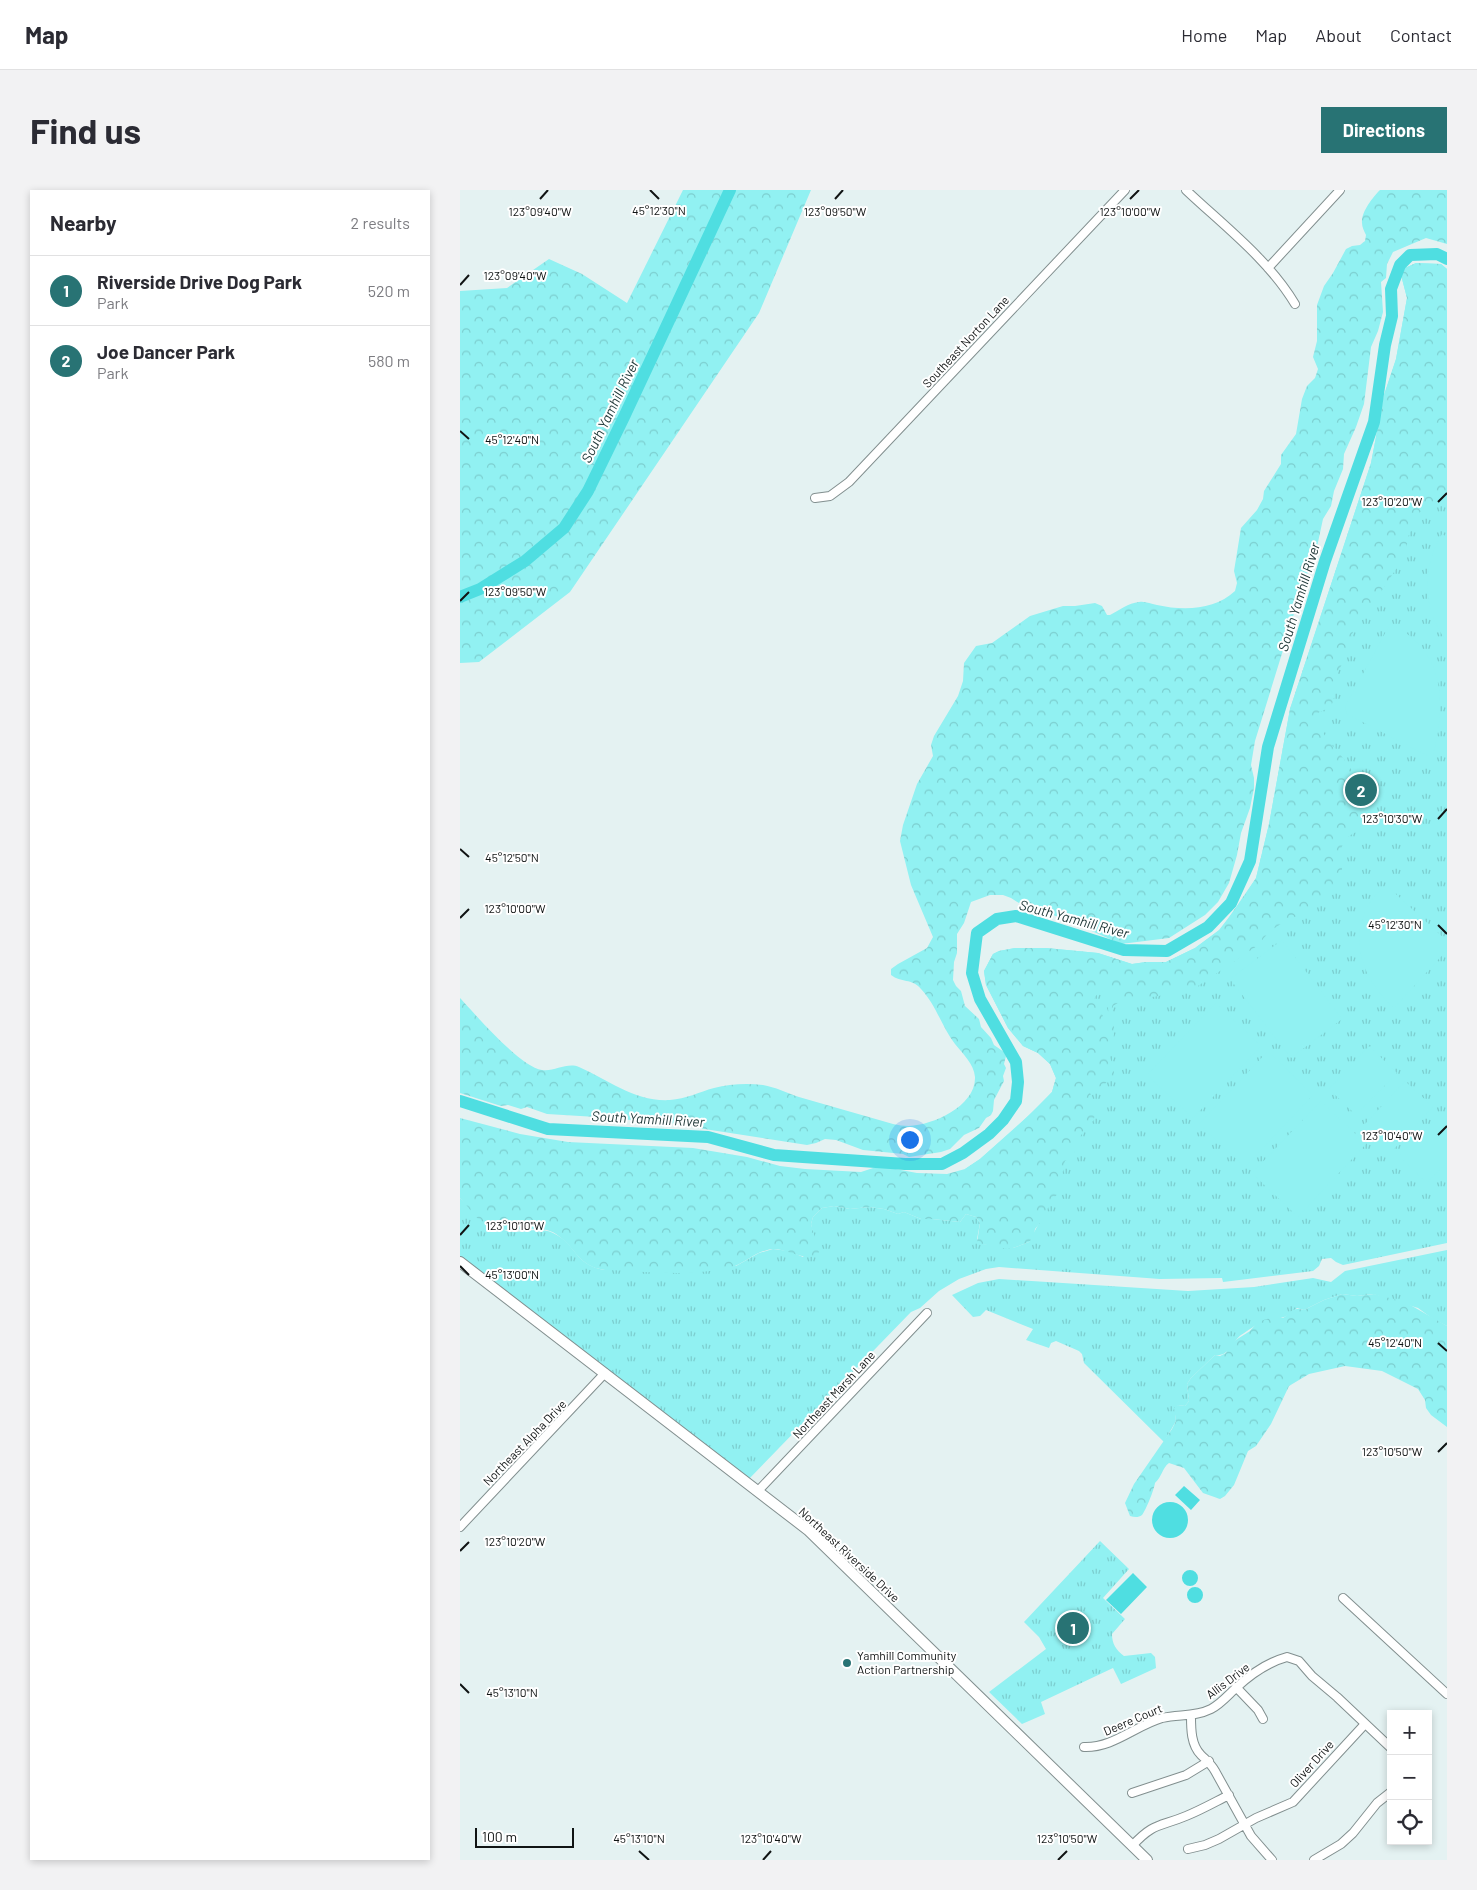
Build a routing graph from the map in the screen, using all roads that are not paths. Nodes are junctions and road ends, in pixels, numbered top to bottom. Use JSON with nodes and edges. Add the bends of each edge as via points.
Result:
{"nodes":[{"id":1,"x":1125,"y":190,"type":"edge"},
{"id":2,"x":1186,"y":190,"type":"edge"},
{"id":3,"x":1340,"y":190,"type":"edge"},
{"id":4,"x":1268,"y":268,"type":"junction"},
{"id":5,"x":1295,"y":304,"type":"dead end"},
{"id":6,"x":815,"y":498,"type":"dead end"},
{"id":7,"x":460,"y":1262,"type":"edge"},
{"id":8,"x":927,"y":1313,"type":"dead end"},
{"id":9,"x":605,"y":1374,"type":"junction"},
{"id":10,"x":758,"y":1492,"type":"junction"},
{"id":11,"x":460,"y":1527,"type":"edge"},
{"id":12,"x":1343,"y":1598,"type":"dead end"},
{"id":13,"x":1236,"y":1687,"type":"junction"},
{"id":14,"x":1447,"y":1694,"type":"edge"},
{"id":15,"x":1191,"y":1716,"type":"junction"},
{"id":16,"x":1263,"y":1719,"type":"dead end"},
{"id":17,"x":1365,"y":1724,"type":"junction"},
{"id":18,"x":1387,"y":1744,"type":"edge"},
{"id":19,"x":1084,"y":1747,"type":"dead end"},
{"id":20,"x":1209,"y":1761,"type":"junction"},
{"id":21,"x":1132,"y":1793,"type":"dead end"},
{"id":22,"x":1229,"y":1795,"type":"junction"},
{"id":23,"x":1387,"y":1795,"type":"edge"},
{"id":24,"x":1244,"y":1825,"type":"junction"},
{"id":25,"x":1132,"y":1846,"type":"junction"},
{"id":26,"x":1188,"y":1849,"type":"dead end"},
{"id":27,"x":1147,"y":1860,"type":"edge"},
{"id":28,"x":1272,"y":1860,"type":"edge"},
{"id":29,"x":1314,"y":1860,"type":"edge"}],
"edges":[{"from":1,"to":6,"type":"street","name":"Southeast Norton Lane","via":[[849,482],[830,496]]},
{"from":2,"to":4,"type":"street"},
{"from":3,"to":4,"type":"street"},
{"from":4,"to":5,"type":"street"},
{"from":7,"to":9,"type":"street","name":"Northeast Riverside Drive"},
{"from":8,"to":10,"type":"street","name":"Northeast Marsh Lane"},
{"from":9,"to":10,"type":"street","name":"Northeast Riverside Drive"},
{"from":9,"to":11,"type":"street","name":"Northeast Alpha Drive"},
{"from":10,"to":25,"type":"street","name":"Northeast Riverside Drive","via":[[808,1530]]},
{"from":12,"to":14,"type":"street"},
{"from":13,"to":15,"type":"street","name":"Allis Drive","via":[[1211,1708]]},
{"from":13,"to":16,"type":"street"},
{"from":13,"to":17,"type":"street","name":"Allis Drive","via":[[1281,1659],[1295,1659]]},
{"from":15,"to":19,"type":"street","name":"Deere Court","via":[[1161,1718],[1108,1744]]},
{"from":15,"to":20,"type":"street","via":[[1194,1741],[1200,1755]]},
{"from":17,"to":18,"type":"street","name":"Allis Drive"},
{"from":17,"to":24,"type":"street","name":"Oliver Drive","via":[[1294,1802]]},
{"from":20,"to":21,"type":"street","via":[[1186,1775]]},
{"from":20,"to":22,"type":"street"},
{"from":22,"to":24,"type":"street"},
{"from":22,"to":25,"type":"street","via":[[1186,1816],[1149,1829]]},
{"from":23,"to":29,"type":"street","via":[[1341,1844]]},
{"from":24,"to":26,"type":"street","name":"Oliver Drive","via":[[1204,1845]]},
{"from":24,"to":28,"type":"street"},
{"from":25,"to":27,"type":"street","name":"Northeast Riverside Drive"}]}
